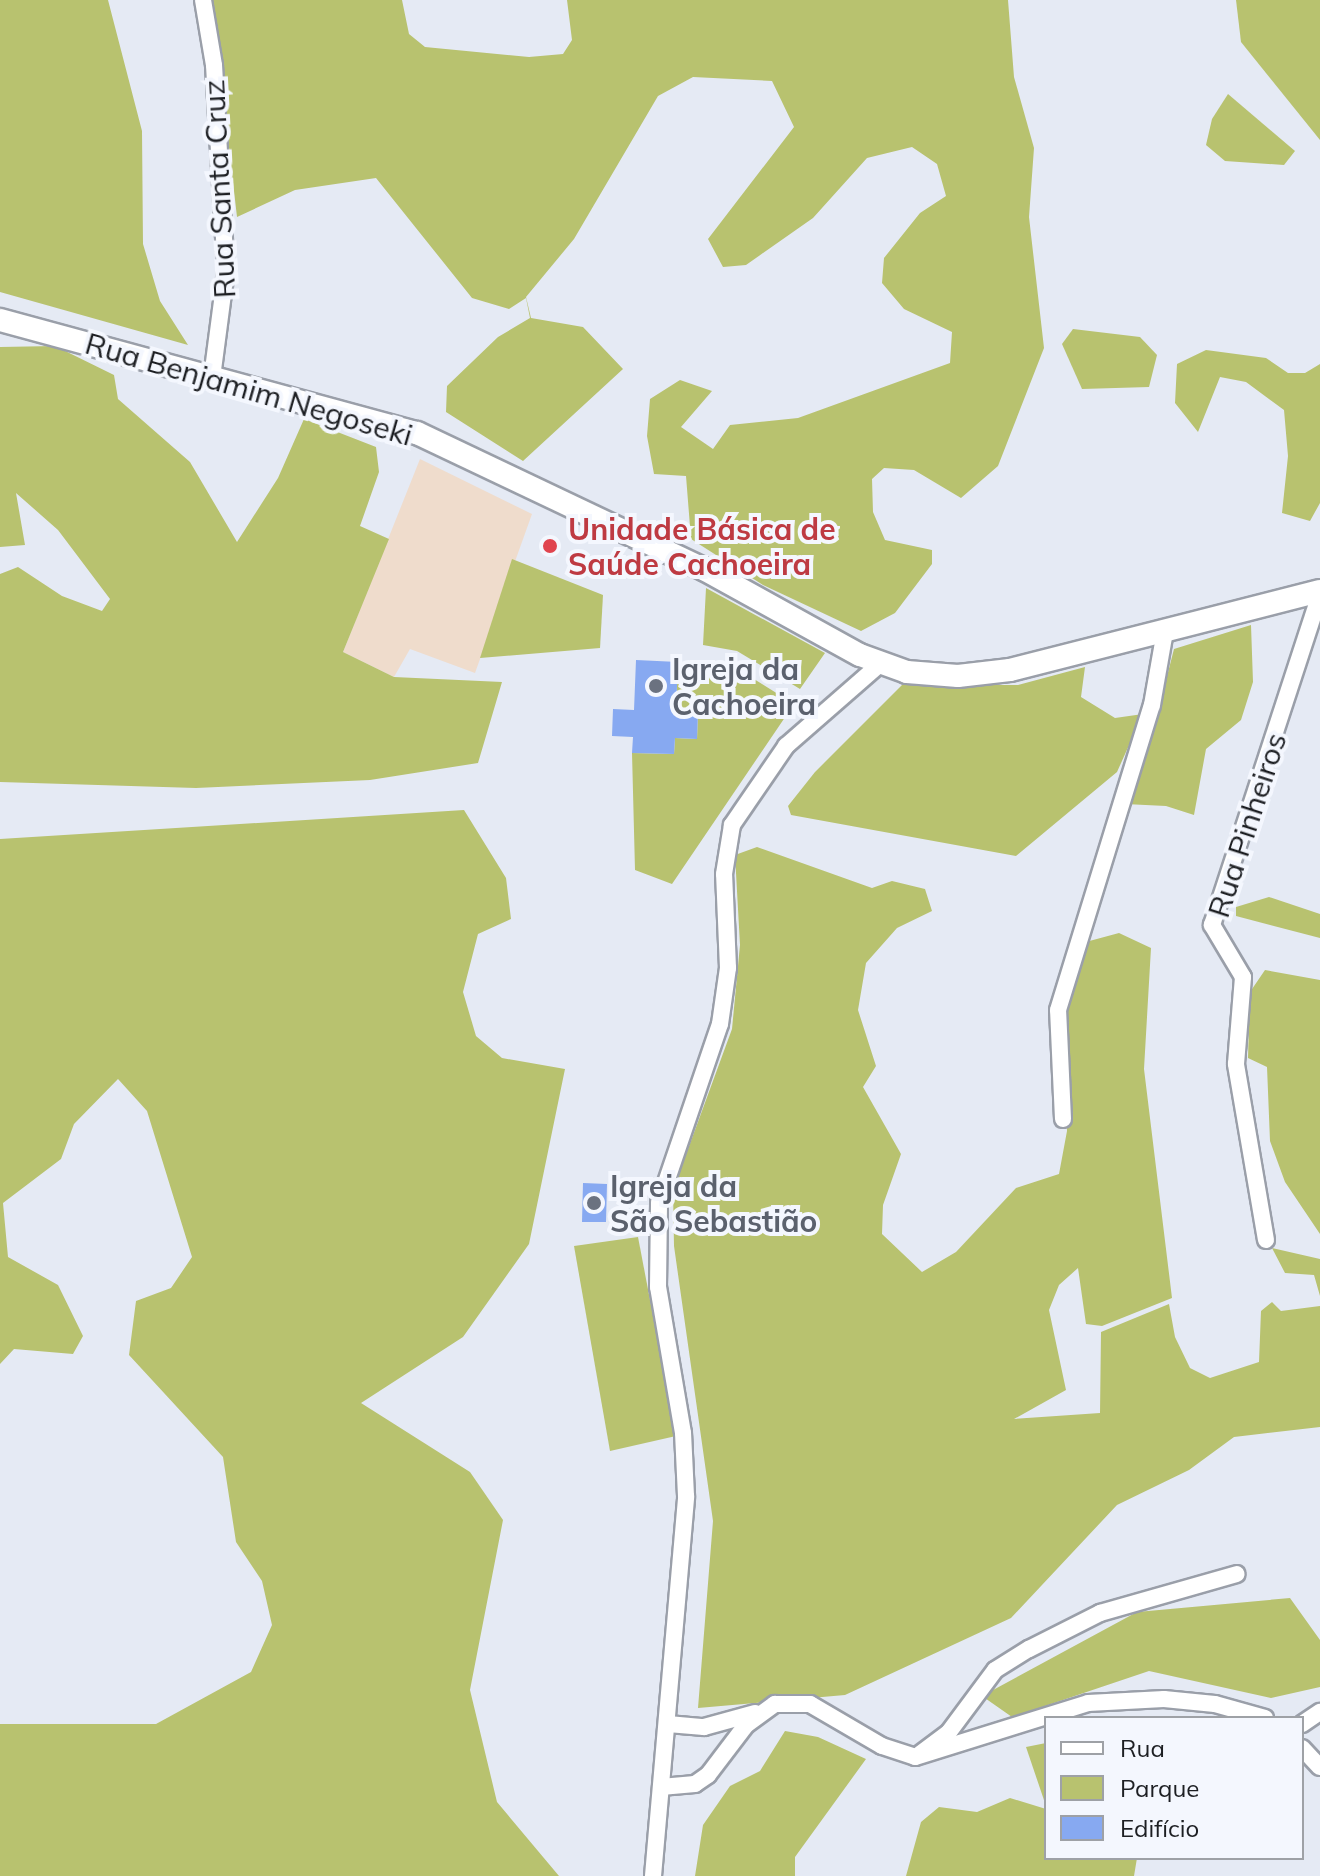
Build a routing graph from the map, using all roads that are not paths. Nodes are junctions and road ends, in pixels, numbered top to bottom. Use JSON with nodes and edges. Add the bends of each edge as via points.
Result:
{"nodes":[{"id":1,"x":203,"y":0,"type":"edge"},
{"id":2,"x":0,"y":320,"type":"edge"},
{"id":3,"x":27,"y":328,"type":"junction"},
{"id":4,"x":0,"y":332,"type":"edge"},
{"id":5,"x":212,"y":377,"type":"junction"},
{"id":6,"x":1320,"y":593,"type":"edge"},
{"id":7,"x":1165,"y":631,"type":"junction"},
{"id":8,"x":880,"y":664,"type":"junction"},
{"id":9,"x":1063,"y":1119,"type":"dead end"},
{"id":10,"x":1266,"y":1240,"type":"dead end"},
{"id":11,"x":1237,"y":1574,"type":"dead end"},
{"id":12,"x":761,"y":1712,"type":"junction"},
{"id":13,"x":1046,"y":1716,"type":"edge"},
{"id":14,"x":1258,"y":1716,"type":"edge"},
{"id":15,"x":1044,"y":1717,"type":"edge"},
{"id":16,"x":668,"y":1724,"type":"junction"},
{"id":17,"x":1304,"y":1750,"type":"edge"},
{"id":18,"x":915,"y":1757,"type":"junction"},
{"id":19,"x":1320,"y":1767,"type":"edge"},
{"id":20,"x":661,"y":1787,"type":"junction"},
{"id":21,"x":653,"y":1876,"type":"edge"}],
"edges":[{"from":1,"to":5,"type":"street","name":"Rua Santa Cruz","via":[[214,65],[226,271]]},
{"from":2,"to":3,"type":"main road","name":"Rua Benjamim Negoseki"},
{"from":3,"to":4,"type":"main road","name":"Rua Benjamim Negoseki"},
{"from":3,"to":5,"type":"main road","name":"Rua Benjamim Negoseki"},
{"from":5,"to":8,"type":"main road","name":"Rua Benjamim Negoseki","via":[[417,433],[704,569]]},
{"from":6,"to":7,"type":"main road","name":"Rua Benjamim Negoseki"},
{"from":6,"to":10,"type":"street","name":"Rua Pinheiros","via":[[1212,925],[1243,977],[1236,1064]]},
{"from":7,"to":8,"type":"main road","name":"Rua Benjamim Negoseki","via":[[983,674],[934,675]]},
{"from":7,"to":9,"type":"street","via":[[1152,705],[1058,1010]]},
{"from":8,"to":16,"type":"street","via":[[779,753],[732,825],[726,851],[729,945],[720,1024],[656,1225],[658,1287],[686,1461],[683,1578]]},
{"from":11,"to":18,"type":"street","via":[[1100,1613],[1029,1649],[995,1670],[949,1732]]},
{"from":12,"to":16,"type":"street","via":[[704,1727]]},
{"from":12,"to":18,"type":"street","via":[[775,1704],[810,1704],[882,1746]]},
{"from":12,"to":20,"type":"street","via":[[708,1775],[695,1784]]},
{"from":13,"to":14,"type":"street","via":[[1088,1703],[1164,1699],[1215,1704]]},
{"from":15,"to":18,"type":"street"},
{"from":16,"to":20,"type":"street"},
{"from":17,"to":19,"type":"street"},
{"from":20,"to":21,"type":"street"}]}
